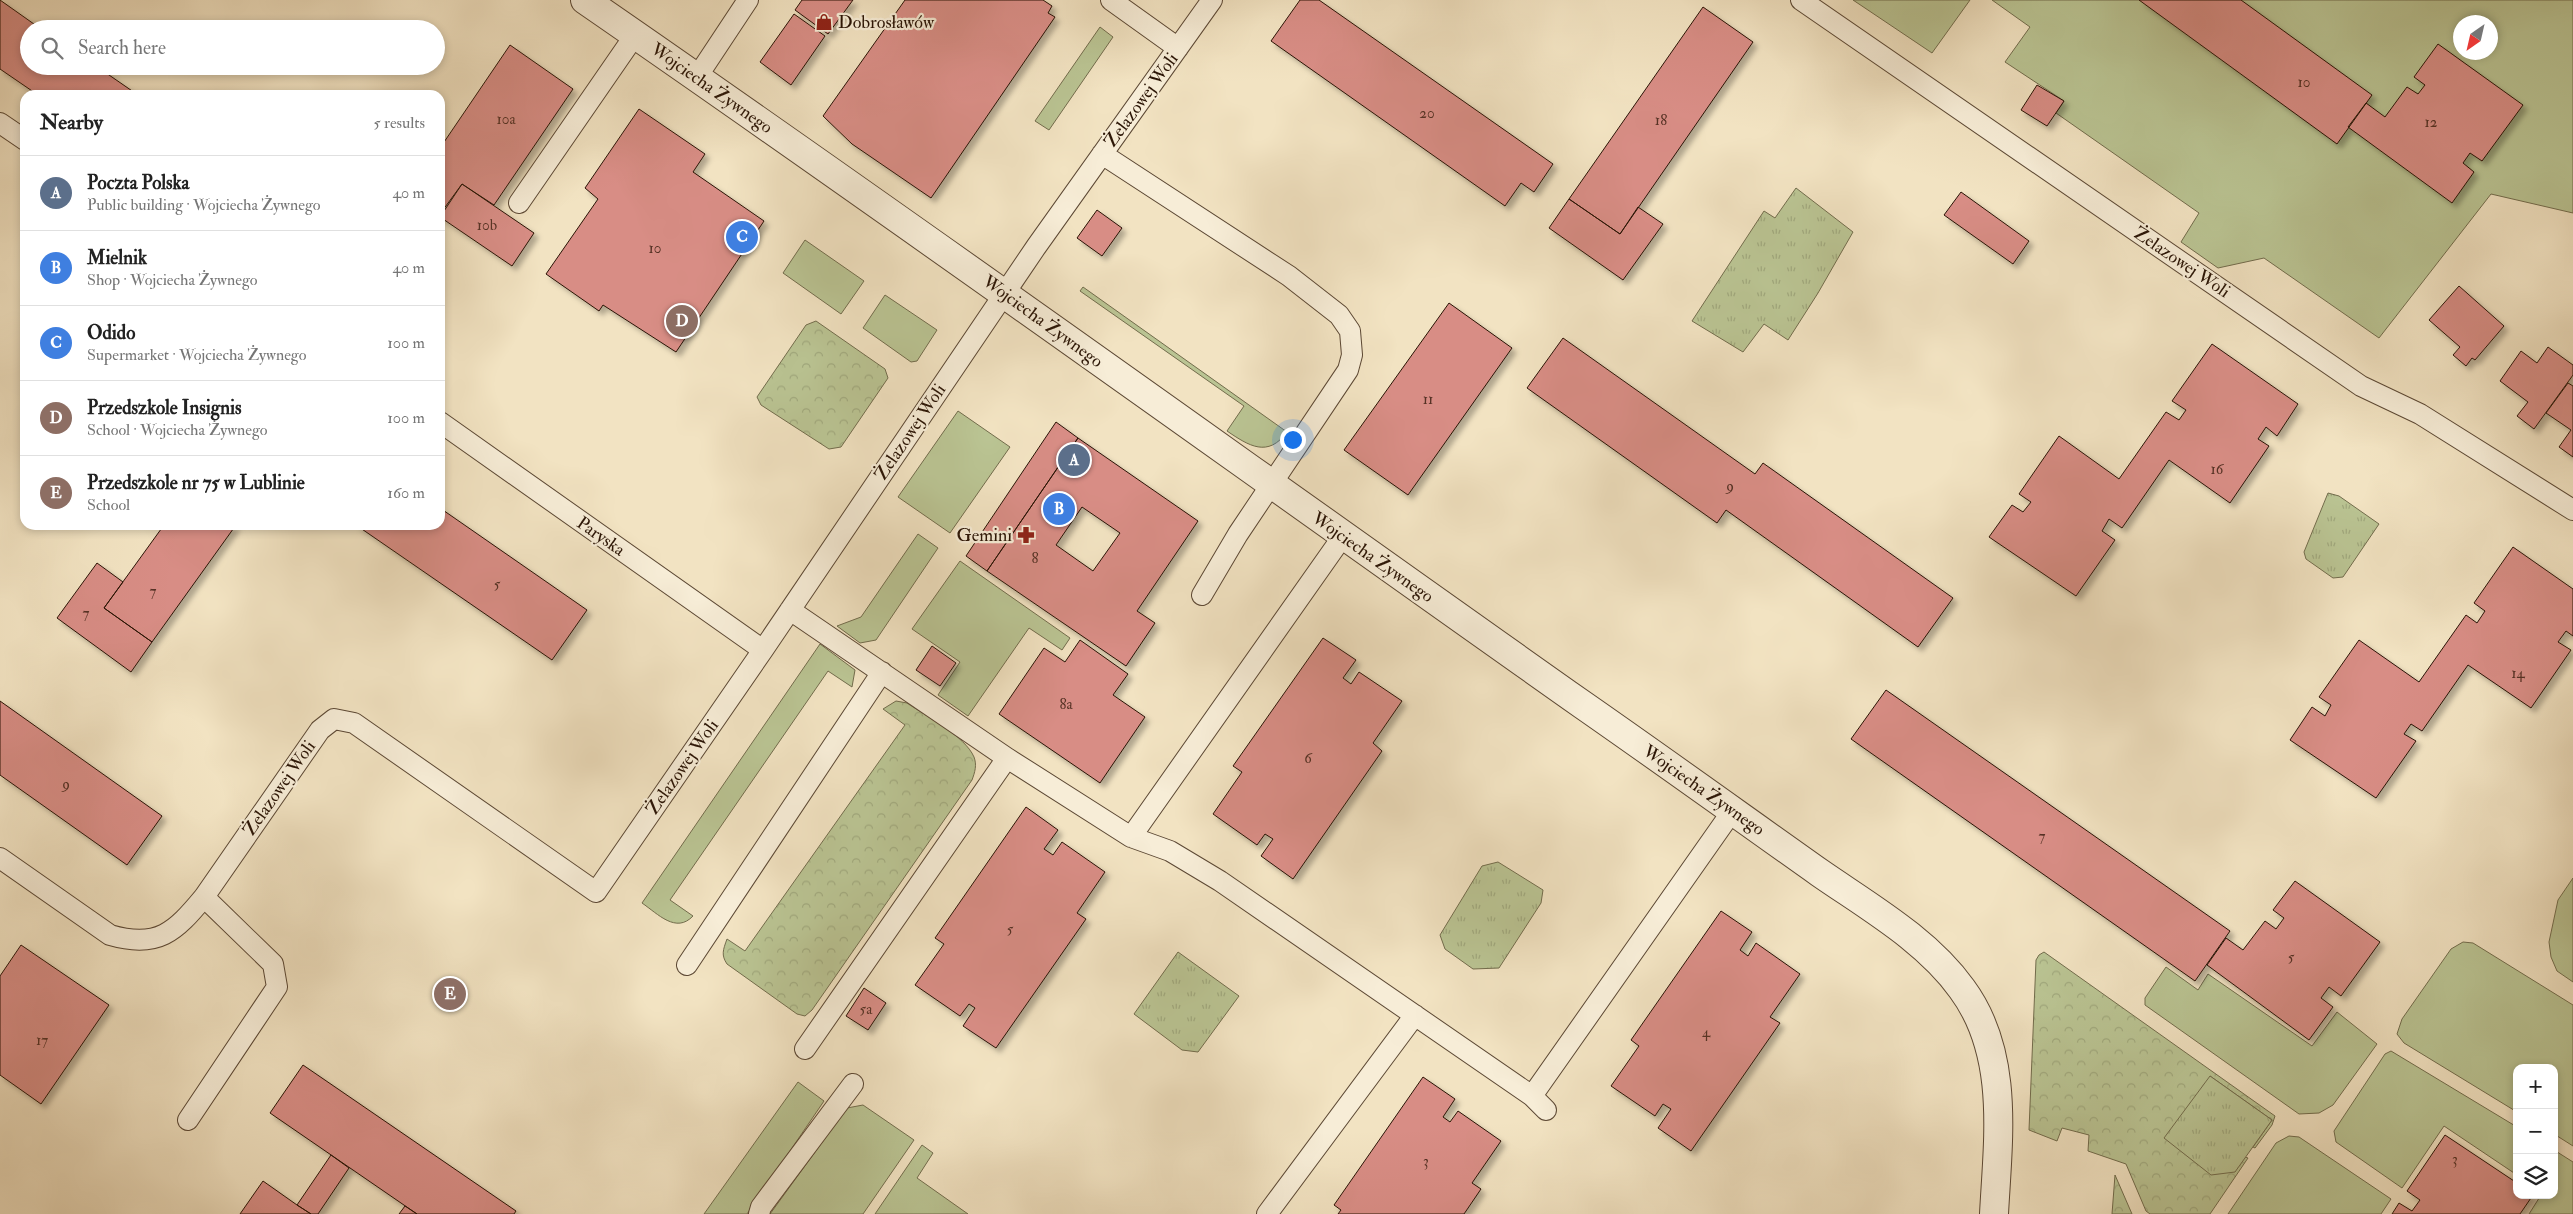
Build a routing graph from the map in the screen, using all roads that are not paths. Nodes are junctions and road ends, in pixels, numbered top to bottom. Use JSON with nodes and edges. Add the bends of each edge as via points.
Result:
{"nodes":[{"id":1,"x":585,"y":0,"type":"edge"},
{"id":2,"x":748,"y":0,"type":"edge"},
{"id":3,"x":1111,"y":0,"type":"edge"},
{"id":4,"x":1212,"y":0,"type":"edge"},
{"id":5,"x":1801,"y":0,"type":"edge"},
{"id":6,"x":635,"y":35,"type":"junction"},
{"id":7,"x":1178,"y":48,"type":"junction"},
{"id":8,"x":697,"y":78,"type":"junction"},
{"id":9,"x":0,"y":123,"type":"edge"},
{"id":10,"x":20,"y":137,"type":"edge"},
{"id":11,"x":1102,"y":154,"type":"junction"},
{"id":12,"x":520,"y":204,"type":"dead end"},
{"id":13,"x":1004,"y":293,"type":"junction"},
{"id":14,"x":445,"y":426,"type":"edge"},
{"id":15,"x":1272,"y":485,"type":"junction"},
{"id":16,"x":2573,"y":510,"type":"edge"},
{"id":17,"x":1343,"y":536,"type":"junction"},
{"id":18,"x":1202,"y":595,"type":"dead end"},
{"id":19,"x":790,"y":610,"type":"junction"},
{"id":20,"x":763,"y":650,"type":"junction"},
{"id":21,"x":882,"y":672,"type":"junction"},
{"id":22,"x":1007,"y":758,"type":"junction"},
{"id":23,"x":1733,"y":810,"type":"junction"},
{"id":24,"x":1131,"y":837,"type":"junction"},
{"id":25,"x":0,"y":858,"type":"edge"},
{"id":26,"x":204,"y":897,"type":"junction"},
{"id":27,"x":687,"y":965,"type":"dead end"},
{"id":28,"x":1415,"y":1015,"type":"junction"},
{"id":29,"x":805,"y":1049,"type":"dead end"},
{"id":30,"x":853,"y":1084,"type":"dead end"},
{"id":31,"x":188,"y":1120,"type":"dead end"},
{"id":32,"x":759,"y":1214,"type":"edge"},
{"id":33,"x":1267,"y":1214,"type":"edge"},
{"id":34,"x":1994,"y":1214,"type":"edge"}],
"edges":[{"from":1,"to":6,"type":"street","name":"Wojciecha Żywnego"},
{"from":2,"to":8,"type":"lane"},
{"from":3,"to":7,"type":"lane"},
{"from":4,"to":7,"type":"lane","name":"Żelazowej Woli"},
{"from":5,"to":16,"type":"lane","name":"Żelazowej Woli","via":[[2361,386],[2420,414]]},
{"from":6,"to":8,"type":"street","name":"Wojciecha Żywnego"},
{"from":6,"to":12,"type":"lane"},
{"from":7,"to":11,"type":"lane","name":"Żelazowej Woli"},
{"from":8,"to":13,"type":"street","name":"Wojciecha Żywnego"},
{"from":9,"to":10,"type":"lane"},
{"from":11,"to":13,"type":"lane","name":"Żelazowej Woli"},
{"from":11,"to":15,"type":"lane","via":[[1289,276],[1339,314],[1350,331],[1352,356],[1348,370]]},
{"from":13,"to":15,"type":"street","name":"Wojciecha Żywnego"},
{"from":13,"to":19,"type":"lane","name":"Żelazowej Woli"},
{"from":14,"to":20,"type":"lane","name":"Paryska"},
{"from":15,"to":17,"type":"street","name":"Wojciecha Żywnego"},
{"from":15,"to":18,"type":"lane"},
{"from":17,"to":23,"type":"street","name":"Wojciecha Żywnego"},
{"from":17,"to":24,"type":"lane"},
{"from":19,"to":20,"type":"lane","name":"Żelazowej Woli"},
{"from":19,"to":21,"type":"lane"},
{"from":20,"to":26,"type":"lane","name":"Żelazowej Woli","via":[[596,892],[354,724],[334,719],[320,730]]},
{"from":21,"to":22,"type":"lane"},
{"from":21,"to":27,"type":"lane"},
{"from":22,"to":24,"type":"lane"},
{"from":22,"to":29,"type":"lane"},
{"from":23,"to":28,"type":"lane","via":[[1539,1103]]},
{"from":23,"to":34,"type":"street","name":"Wojciecha Żywnego","via":[[1930,953],[1965,991],[1990,1043],[1994,1065],[1999,1133]]},
{"from":24,"to":28,"type":"lane","via":[[1170,852],[1220,881]]},
{"from":25,"to":26,"type":"lane","name":"Żelazowej Woli","via":[[110,935],[130,940],[150,940],[170,933]]},
{"from":26,"to":31,"type":"lane","via":[[273,964],[277,987]]},
{"from":28,"to":33,"type":"lane"},
{"from":30,"to":32,"type":"lane"}]}
